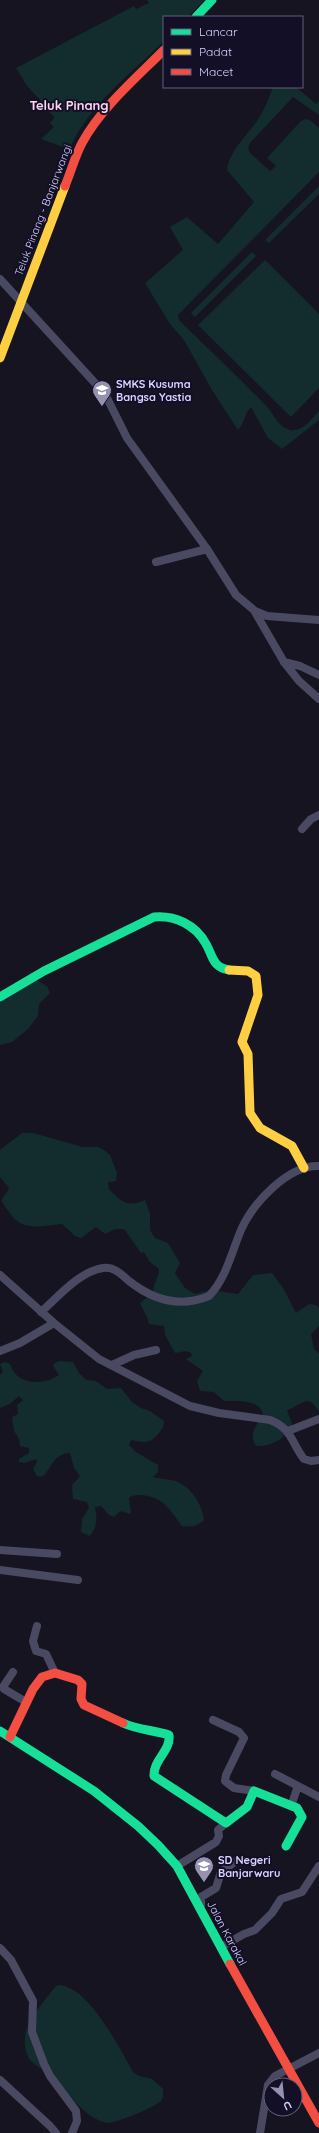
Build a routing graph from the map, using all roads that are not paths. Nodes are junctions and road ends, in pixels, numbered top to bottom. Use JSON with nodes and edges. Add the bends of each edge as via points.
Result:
{"nodes":[{"id":1,"x":212,"y":0,"type":"edge"},
{"id":2,"x":197,"y":16,"type":"edge"},
{"id":3,"x":163,"y":51,"type":"edge"},
{"id":4,"x":0,"y":279,"type":"edge"},
{"id":5,"x":22,"y":301,"type":"junction"},
{"id":6,"x":0,"y":358,"type":"edge"},
{"id":7,"x":207,"y":549,"type":"junction"},
{"id":8,"x":156,"y":562,"type":"dead end"},
{"id":9,"x":255,"y":611,"type":"junction"},
{"id":10,"x":319,"y":620,"type":"edge"},
{"id":11,"x":284,"y":662,"type":"junction"},
{"id":12,"x":319,"y":675,"type":"edge"},
{"id":13,"x":319,"y":699,"type":"edge"},
{"id":14,"x":319,"y":815,"type":"edge"},
{"id":15,"x":302,"y":830,"type":"dead end"},
{"id":16,"x":0,"y":997,"type":"edge"},
{"id":17,"x":319,"y":1166,"type":"edge"},
{"id":18,"x":304,"y":1168,"type":"junction"},
{"id":19,"x":0,"y":1275,"type":"edge"},
{"id":20,"x":42,"y":1312,"type":"junction"},
{"id":21,"x":54,"y":1323,"type":"junction"},
{"id":22,"x":156,"y":1350,"type":"dead end"},
{"id":23,"x":0,"y":1351,"type":"edge"},
{"id":24,"x":112,"y":1365,"type":"junction"},
{"id":25,"x":319,"y":1419,"type":"edge"},
{"id":26,"x":288,"y":1431,"type":"junction"},
{"id":27,"x":319,"y":1460,"type":"edge"},
{"id":28,"x":0,"y":1550,"type":"edge"},
{"id":29,"x":58,"y":1554,"type":"dead end"},
{"id":30,"x":0,"y":1570,"type":"edge"},
{"id":31,"x":78,"y":1580,"type":"dead end"},
{"id":32,"x":37,"y":1626,"type":"dead end"},
{"id":33,"x":12,"y":1672,"type":"dead end"},
{"id":34,"x":55,"y":1673,"type":"junction"},
{"id":35,"x":26,"y":1702,"type":"junction"},
{"id":36,"x":213,"y":1720,"type":"dead end"},
{"id":37,"x":0,"y":1731,"type":"edge"},
{"id":38,"x":10,"y":1737,"type":"junction"},
{"id":39,"x":275,"y":1774,"type":"dead end"},
{"id":40,"x":298,"y":1786,"type":"junction"},
{"id":41,"x":254,"y":1791,"type":"junction"},
{"id":42,"x":319,"y":1797,"type":"edge"},
{"id":43,"x":291,"y":1806,"type":"junction"},
{"id":44,"x":226,"y":1823,"type":"junction"},
{"id":45,"x":286,"y":1846,"type":"dead end"},
{"id":46,"x":236,"y":1861,"type":"dead end"},
{"id":47,"x":177,"y":1866,"type":"junction"},
{"id":48,"x":319,"y":1866,"type":"edge"},
{"id":49,"x":316,"y":1879,"type":"edge"},
{"id":50,"x":199,"y":1907,"type":"junction"},
{"id":51,"x":0,"y":1948,"type":"edge"},
{"id":52,"x":221,"y":1948,"type":"junction"},
{"id":53,"x":319,"y":2053,"type":"edge"},
{"id":54,"x":288,"y":2069,"type":"junction"},
{"id":55,"x":0,"y":2080,"type":"edge"},
{"id":56,"x":319,"y":2122,"type":"edge"},
{"id":57,"x":56,"y":2133,"type":"edge"},
{"id":58,"x":72,"y":2133,"type":"edge"},
{"id":59,"x":260,"y":2133,"type":"edge"}],
"edges":[{"from":1,"to":2,"type":"street"},
{"from":3,"to":5,"type":"street","name":"Teluk Pinang - Banjarwangi","via":[[109,106],[82,143]]},
{"from":4,"to":5,"type":"street"},
{"from":5,"to":6,"type":"street","name":"Teluk Pinang - Banjarwangi"},
{"from":5,"to":7,"type":"street","via":[[105,394],[127,438]]},
{"from":7,"to":8,"type":"street"},
{"from":7,"to":9,"type":"street","via":[[230,588]]},
{"from":9,"to":10,"type":"street","via":[[274,617]]},
{"from":9,"to":11,"type":"street"},
{"from":11,"to":12,"type":"street"},
{"from":11,"to":13,"type":"street","via":[[299,681]]},
{"from":14,"to":15,"type":"street","via":[[311,819]]},
{"from":16,"to":18,"type":"street","via":[[44,971],[154,917],[171,916],[187,924],[206,942],[216,965],[224,970],[251,972],[256,976],[258,995],[242,1042],[248,1054],[250,1113],[260,1128],[292,1146]]},
{"from":17,"to":18,"type":"street"},
{"from":18,"to":20,"type":"street","via":[[282,1180],[269,1191],[248,1219],[221,1278],[209,1296],[181,1302],[162,1300],[146,1293],[115,1270],[104,1267],[80,1279]]},
{"from":19,"to":20,"type":"street"},
{"from":20,"to":21,"type":"street"},
{"from":21,"to":23,"type":"street"},
{"from":21,"to":24,"type":"street","via":[[99,1359]]},
{"from":22,"to":24,"type":"street","via":[[134,1355]]},
{"from":24,"to":26,"type":"street","via":[[190,1406],[270,1420]]},
{"from":25,"to":26,"type":"street"},
{"from":26,"to":27,"type":"street","via":[[304,1459]]},
{"from":28,"to":29,"type":"street"},
{"from":30,"to":31,"type":"street"},
{"from":32,"to":34,"type":"street","via":[[33,1647],[36,1651],[46,1654]]},
{"from":33,"to":35,"type":"street","via":[[3,1687],[4,1690]]},
{"from":34,"to":35,"type":"street","via":[[42,1677]]},
{"from":34,"to":44,"type":"street","via":[[81,1682],[81,1699],[84,1705],[132,1727],[169,1735],[169,1743],[154,1769],[154,1776]]},
{"from":35,"to":38,"type":"street"},
{"from":36,"to":41,"type":"street","via":[[239,1732],[244,1738],[226,1775],[226,1781],[234,1788]]},
{"from":37,"to":38,"type":"street","name":"Jalan Karakal"},
{"from":38,"to":47,"type":"street","name":"Jalan Karakal","via":[[115,1806],[163,1849]]},
{"from":39,"to":40,"type":"street"},
{"from":40,"to":42,"type":"street"},
{"from":40,"to":43,"type":"street"},
{"from":41,"to":43,"type":"street"},
{"from":41,"to":44,"type":"street","via":[[247,1807]]},
{"from":43,"to":45,"type":"street","via":[[299,1810],[302,1817]]},
{"from":44,"to":47,"type":"street","via":[[218,1830],[216,1842]]},
{"from":46,"to":50,"type":"street","via":[[220,1874],[216,1888],[201,1897]]},
{"from":47,"to":50,"type":"street","name":"Jalan Karakal"},
{"from":48,"to":49,"type":"street"},
{"from":49,"to":52,"type":"street","via":[[300,1893],[278,1901],[272,1913],[255,1930]]},
{"from":50,"to":52,"type":"street","name":"Jalan Karakal"},
{"from":51,"to":58,"type":"street","via":[[11,1960],[30,1995],[33,2008],[32,2032],[44,2064],[76,2111],[77,2121]]},
{"from":52,"to":54,"type":"street","name":"Jalan Karakal"},
{"from":53,"to":54,"type":"street"},
{"from":54,"to":56,"type":"street","name":"Jalan Karakal"},
{"from":54,"to":59,"type":"street","via":[[275,2076],[268,2085]]},
{"from":55,"to":57,"type":"street"}]}
